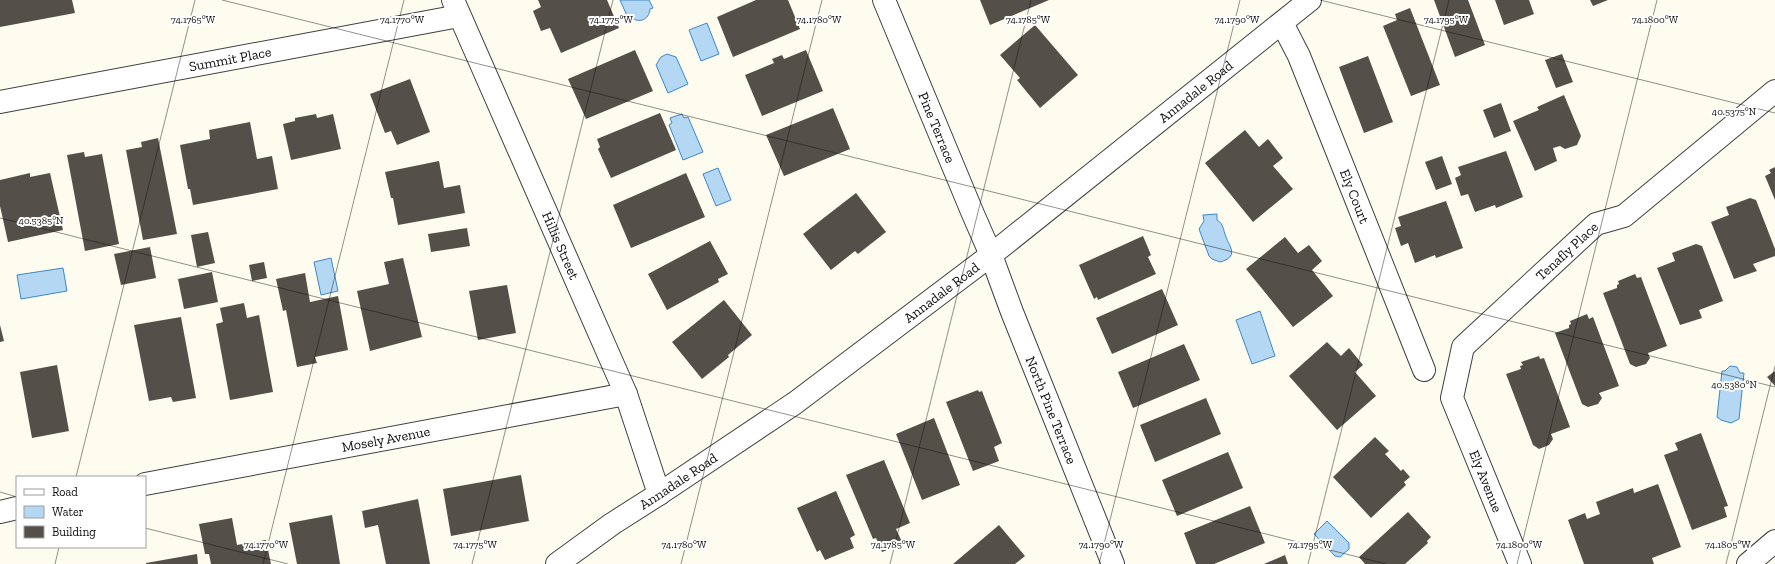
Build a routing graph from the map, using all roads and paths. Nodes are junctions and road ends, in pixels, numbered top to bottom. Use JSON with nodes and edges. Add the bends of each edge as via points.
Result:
{"nodes":[{"id":1,"x":884,"y":0,"type":"edge"},
{"id":2,"x":1310,"y":0,"type":"edge"},
{"id":3,"x":456,"y":8,"type":"edge"},
{"id":4,"x":1282,"y":23,"type":"junction"},
{"id":5,"x":1775,"y":91,"type":"edge"},
{"id":6,"x":0,"y":102,"type":"edge"},
{"id":7,"x":991,"y":255,"type":"junction"},
{"id":8,"x":1424,"y":370,"type":"dead end"},
{"id":9,"x":626,"y":394,"type":"junction"},
{"id":10,"x":1452,"y":398,"type":"joint"},
{"id":11,"x":146,"y":484,"type":"edge"},
{"id":12,"x":659,"y":494,"type":"junction"},
{"id":13,"x":16,"y":508,"type":"edge"},
{"id":14,"x":0,"y":512,"type":"edge"},
{"id":15,"x":1775,"y":542,"type":"edge"},
{"id":16,"x":557,"y":564,"type":"edge"},
{"id":17,"x":1113,"y":564,"type":"edge"},
{"id":18,"x":1520,"y":564,"type":"edge"},
{"id":19,"x":1748,"y":564,"type":"edge"}],
"edges":[{"from":1,"to":7,"type":"street","name":"Pine Terrace"},
{"from":2,"to":4,"type":"street","name":"Annadale Road"},
{"from":3,"to":6,"type":"street","name":"Summit Place"},
{"from":3,"to":9,"type":"street","name":"Hillis Street"},
{"from":4,"to":7,"type":"street","name":"Annadale Road"},
{"from":4,"to":8,"type":"street","name":"Ely Court","via":[[1299,56]]},
{"from":5,"to":10,"type":"street","name":"Tenafly Place","via":[[1624,216],[1596,224],[1464,347]]},
{"from":7,"to":12,"type":"street","name":"Annadale Road","via":[[795,403]]},
{"from":7,"to":17,"type":"street","name":"North Pine Terrace"},
{"from":9,"to":11,"type":"street","name":"Mosely Avenue"},
{"from":9,"to":12,"type":"street","name":"Hillis Street"},
{"from":10,"to":18,"type":"street","name":"Ely Avenue"},
{"from":12,"to":16,"type":"street","name":"Annadale Road"},
{"from":13,"to":14,"type":"street"},
{"from":15,"to":19,"type":"street"}]}
